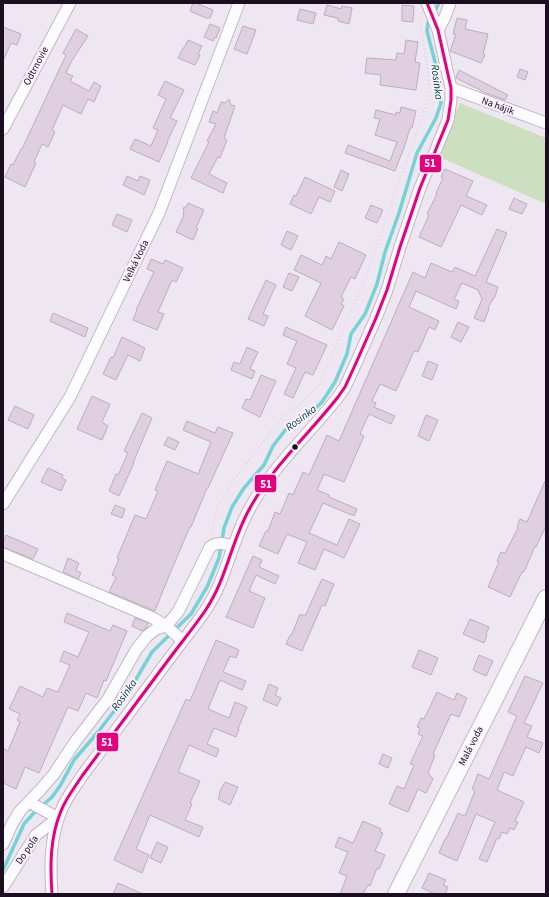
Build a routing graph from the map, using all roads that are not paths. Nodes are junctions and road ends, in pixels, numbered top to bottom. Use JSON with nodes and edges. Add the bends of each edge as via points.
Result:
{"nodes":[{"id":1,"x":70,"y":3,"type":"edge"},
{"id":2,"x":239,"y":3,"type":"edge"},
{"id":3,"x":450,"y":3,"type":"edge"},
{"id":4,"x":425,"y":7,"type":"edge"},
{"id":5,"x":437,"y":27,"type":"junction"},
{"id":6,"x":450,"y":88,"type":"junction"},
{"id":7,"x":546,"y":124,"type":"edge"},
{"id":8,"x":3,"y":129,"type":"edge"},
{"id":9,"x":3,"y":504,"type":"edge"},
{"id":10,"x":222,"y":545,"type":"junction"},
{"id":11,"x":3,"y":554,"type":"edge"},
{"id":12,"x":546,"y":598,"type":"edge"},
{"id":13,"x":174,"y":633,"type":"junction"},
{"id":14,"x":35,"y":806,"type":"junction"},
{"id":15,"x":58,"y":818,"type":"junction"},
{"id":16,"x":3,"y":844,"type":"edge"},
{"id":17,"x":3,"y":887,"type":"edge"},
{"id":18,"x":52,"y":894,"type":"edge"},
{"id":19,"x":396,"y":894,"type":"edge"}],
"edges":[{"from":1,"to":8,"type":"street","name":"Odtrnovie"},
{"from":2,"to":9,"type":"street","name":"Veľká Voda","via":[[159,213],[70,397]]},
{"from":3,"to":5,"type":"street","via":[[445,17]]},
{"from":4,"to":5,"type":"street"},
{"from":5,"to":6,"type":"street"},
{"from":6,"to":7,"type":"street","name":"Na hájik"},
{"from":6,"to":10,"type":"street","via":[[450,110],[445,127],[410,216],[382,305],[350,377],[331,406],[267,480],[237,534]]},
{"from":10,"to":13,"type":"street","via":[[208,550],[178,612]]},
{"from":10,"to":13,"type":"street","via":[[222,579],[214,596],[206,610]]},
{"from":11,"to":13,"type":"street","via":[[153,618]]},
{"from":12,"to":19,"type":"street","name":"Malá voda"},
{"from":13,"to":14,"type":"street","via":[[156,629],[147,636],[108,699],[42,788]]},
{"from":13,"to":15,"type":"street","via":[[66,801]]},
{"from":14,"to":15,"type":"street"},
{"from":14,"to":16,"type":"street","via":[[20,811]]},
{"from":15,"to":17,"type":"street","name":"Do poľa","via":[[36,835]]},
{"from":15,"to":18,"type":"street","via":[[52,845]]}]}
